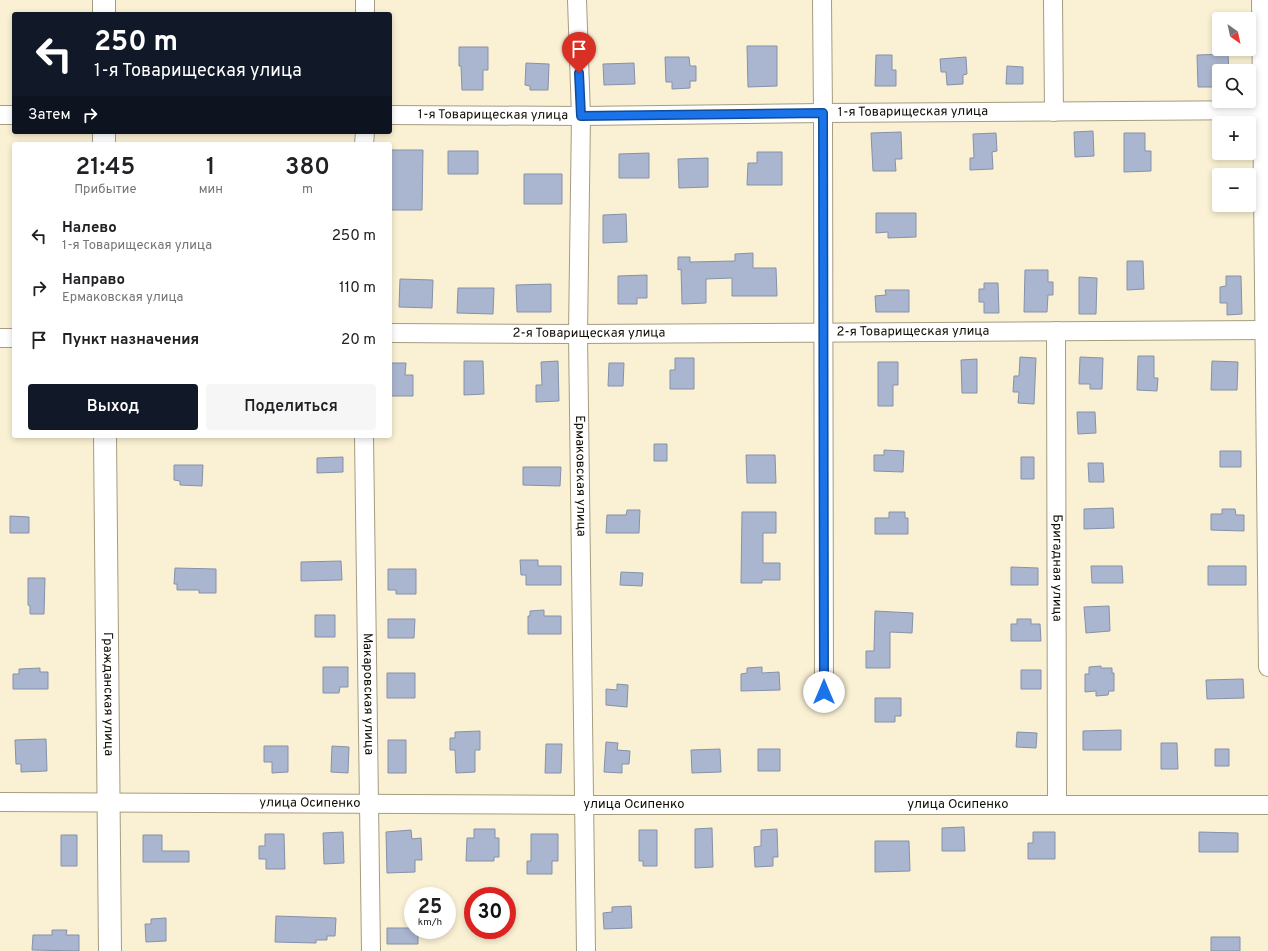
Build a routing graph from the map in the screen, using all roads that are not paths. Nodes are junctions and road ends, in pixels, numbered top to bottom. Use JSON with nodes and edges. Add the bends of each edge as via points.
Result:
{"nodes":[{"id":1,"x":104,"y":0,"type":"edge"},
{"id":2,"x":364,"y":0,"type":"edge"},
{"id":3,"x":577,"y":0,"type":"edge"},
{"id":4,"x":822,"y":0,"type":"edge"},
{"id":5,"x":1052,"y":0,"type":"edge"},
{"id":6,"x":1261,"y":0,"type":"edge"},
{"id":7,"x":104,"y":12,"type":"edge"},
{"id":8,"x":365,"y":12,"type":"edge"},
{"id":9,"x":1265,"y":110,"type":"edge"},
{"id":10,"x":1054,"y":112,"type":"junction"},
{"id":11,"x":823,"y":113,"type":"junction"},
{"id":12,"x":0,"y":115,"type":"edge"},
{"id":13,"x":12,"y":115,"type":"edge"},
{"id":14,"x":392,"y":115,"type":"edge"},
{"id":15,"x":581,"y":116,"type":"junction"},
{"id":16,"x":1266,"y":330,"type":"edge"},
{"id":17,"x":1056,"y":331,"type":"junction"},
{"id":18,"x":823,"y":332,"type":"junction"},
{"id":19,"x":392,"y":333,"type":"edge"},
{"id":20,"x":578,"y":334,"type":"junction"},
{"id":21,"x":0,"y":338,"type":"edge"},
{"id":22,"x":12,"y":338,"type":"edge"},
{"id":23,"x":106,"y":438,"type":"edge"},
{"id":24,"x":364,"y":438,"type":"edge"},
{"id":25,"x":1268,"y":667,"type":"edge"},
{"id":26,"x":824,"y":692,"type":"dead end"},
{"id":27,"x":0,"y":802,"type":"edge"},
{"id":28,"x":108,"y":802,"type":"junction"},
{"id":29,"x":370,"y":804,"type":"junction"},
{"id":30,"x":584,"y":805,"type":"junction"},
{"id":31,"x":1057,"y":805,"type":"junction"},
{"id":32,"x":1268,"y":805,"type":"edge"},
{"id":33,"x":110,"y":951,"type":"edge"},
{"id":34,"x":371,"y":951,"type":"edge"},
{"id":35,"x":586,"y":951,"type":"edge"}],
"edges":[{"from":1,"to":7,"type":"main road"},
{"from":2,"to":8,"type":"street"},
{"from":3,"to":15,"type":"street","name":"Ермаковская улица"},
{"from":4,"to":11,"type":"street"},
{"from":5,"to":10,"type":"street"},
{"from":6,"to":9,"type":"street"},
{"from":9,"to":10,"type":"street","name":"1-я Товарищеская улица"},
{"from":9,"to":16,"type":"street"},
{"from":10,"to":11,"type":"street","name":"1-я Товарищеская улица"},
{"from":11,"to":15,"type":"street","name":"1-я Товарищеская улица"},
{"from":11,"to":18,"type":"street"},
{"from":12,"to":13,"type":"street"},
{"from":14,"to":15,"type":"street","name":"1-я Товарищеская улица"},
{"from":15,"to":20,"type":"street","name":"Ермаковская улица"},
{"from":16,"to":17,"type":"street","name":"2-я Товарищеская улица"},
{"from":16,"to":25,"type":"street"},
{"from":17,"to":18,"type":"street","name":"2-я Товарищеская улица"},
{"from":17,"to":31,"type":"street","name":"Бригадная улица"},
{"from":18,"to":20,"type":"street","name":"2-я Товарищеская улица"},
{"from":18,"to":26,"type":"street"},
{"from":19,"to":20,"type":"street","name":"2-я Товарищеская улица"},
{"from":20,"to":30,"type":"street","name":"Ермаковская улица"},
{"from":21,"to":22,"type":"street"},
{"from":23,"to":28,"type":"main road","name":"Гражданская улица"},
{"from":24,"to":29,"type":"street","name":"Макаровская улица"},
{"from":27,"to":28,"type":"street","name":"улица Осипенко"},
{"from":28,"to":29,"type":"street","name":"улица Осипенко"},
{"from":28,"to":33,"type":"main road","name":"Гражданская улица"},
{"from":29,"to":30,"type":"street","name":"улица Осипенко"},
{"from":29,"to":34,"type":"street","name":"Макаровская улица"},
{"from":30,"to":31,"type":"street","name":"улица Осипенко"},
{"from":30,"to":35,"type":"street","name":"Ермаковская улица"},
{"from":31,"to":32,"type":"street","name":"улица Осипенко"}]}
